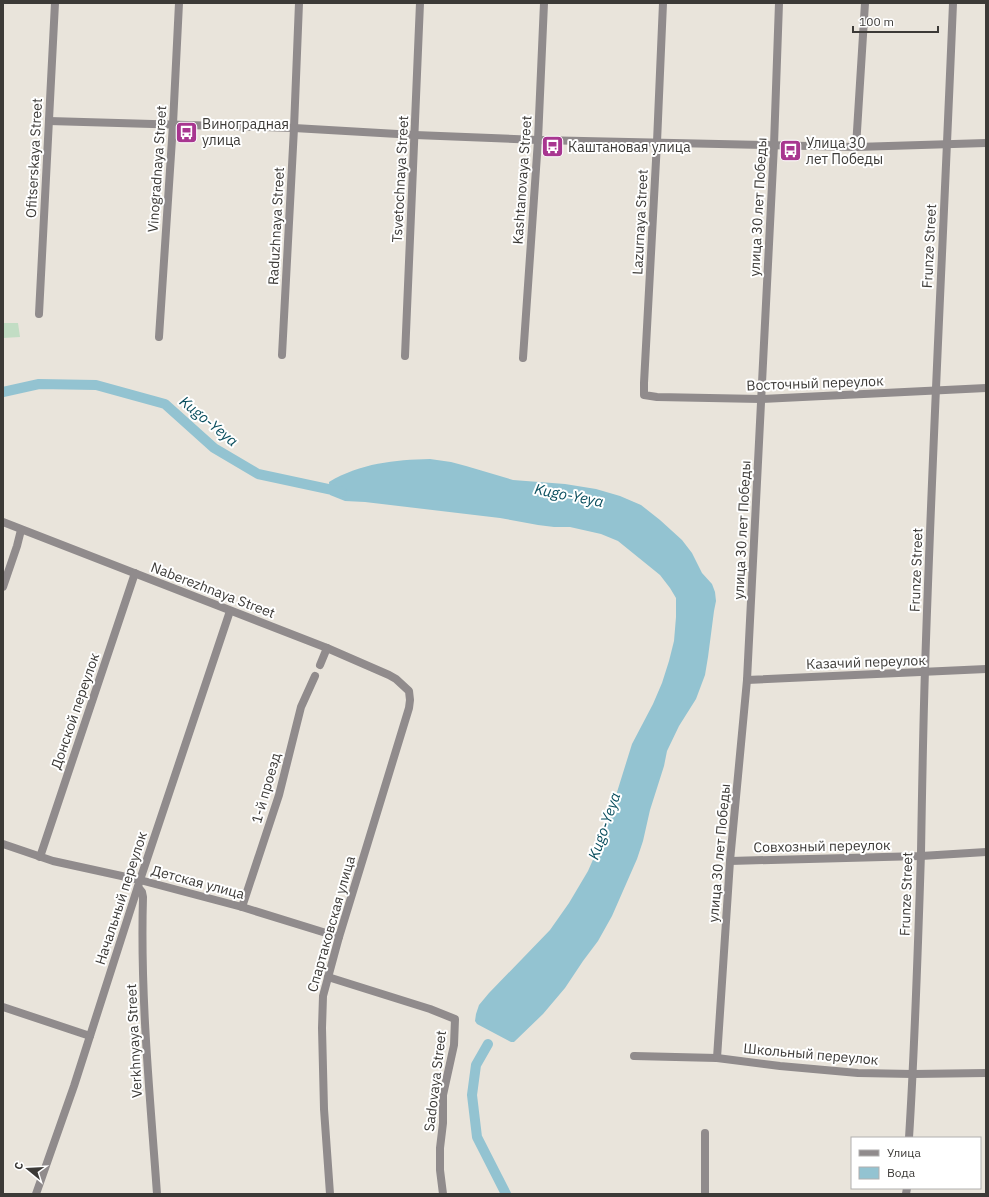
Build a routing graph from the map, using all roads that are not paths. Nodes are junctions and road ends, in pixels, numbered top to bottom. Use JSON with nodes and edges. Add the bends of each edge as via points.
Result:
{"nodes":[{"id":1,"x":55,"y":3,"type":"edge"},
{"id":2,"x":179,"y":3,"type":"edge"},
{"id":3,"x":299,"y":3,"type":"edge"},
{"id":4,"x":420,"y":3,"type":"edge"},
{"id":5,"x":544,"y":3,"type":"edge"},
{"id":6,"x":663,"y":3,"type":"edge"},
{"id":7,"x":780,"y":3,"type":"edge"},
{"id":8,"x":865,"y":3,"type":"edge"},
{"id":9,"x":953,"y":3,"type":"edge"},
{"id":10,"x":49,"y":121,"type":"junction"},
{"id":11,"x":174,"y":124,"type":"junction"},
{"id":12,"x":294,"y":128,"type":"junction"},
{"id":13,"x":415,"y":135,"type":"junction"},
{"id":14,"x":538,"y":140,"type":"junction"},
{"id":15,"x":657,"y":142,"type":"junction"},
{"id":16,"x":986,"y":143,"type":"edge"},
{"id":17,"x":774,"y":145,"type":"junction"},
{"id":18,"x":948,"y":145,"type":"junction"},
{"id":19,"x":856,"y":147,"type":"junction"},
{"id":20,"x":39,"y":314,"type":"dead end"},
{"id":21,"x":158,"y":337,"type":"dead end"},
{"id":22,"x":282,"y":355,"type":"dead end"},
{"id":23,"x":405,"y":356,"type":"dead end"},
{"id":24,"x":523,"y":358,"type":"dead end"},
{"id":25,"x":986,"y":388,"type":"edge"},
{"id":26,"x":935,"y":391,"type":"junction"},
{"id":27,"x":644,"y":395,"type":"joint"},
{"id":28,"x":761,"y":399,"type":"junction"},
{"id":29,"x":3,"y":522,"type":"edge"},
{"id":30,"x":21,"y":530,"type":"junction"},
{"id":31,"x":135,"y":573,"type":"junction"},
{"id":32,"x":3,"y":587,"type":"edge"},
{"id":33,"x":230,"y":611,"type":"junction"},
{"id":34,"x":327,"y":648,"type":"junction"},
{"id":35,"x":320,"y":665,"type":"dead end"},
{"id":36,"x":986,"y":669,"type":"edge"},
{"id":37,"x":925,"y":672,"type":"junction"},
{"id":38,"x":315,"y":676,"type":"dead end"},
{"id":39,"x":747,"y":680,"type":"junction"},
{"id":40,"x":410,"y":691,"type":"joint"},
{"id":41,"x":3,"y":844,"type":"edge"},
{"id":42,"x":986,"y":852,"type":"edge"},
{"id":43,"x":920,"y":856,"type":"junction"},
{"id":44,"x":40,"y":857,"type":"junction"},
{"id":45,"x":730,"y":861,"type":"junction"},
{"id":46,"x":139,"y":883,"type":"junction"},
{"id":47,"x":242,"y":907,"type":"junction"},
{"id":48,"x":340,"y":937,"type":"junction"},
{"id":49,"x":328,"y":977,"type":"junction"},
{"id":50,"x":3,"y":1007,"type":"edge"},
{"id":51,"x":90,"y":1036,"type":"junction"},
{"id":52,"x":634,"y":1056,"type":"dead end"},
{"id":53,"x":717,"y":1058,"type":"junction"},
{"id":54,"x":986,"y":1072,"type":"edge"},
{"id":55,"x":913,"y":1074,"type":"junction"},
{"id":56,"x":705,"y":1133,"type":"dead end"},
{"id":57,"x":909,"y":1137,"type":"edge"},
{"id":58,"x":36,"y":1194,"type":"edge"},
{"id":59,"x":157,"y":1194,"type":"edge"},
{"id":60,"x":330,"y":1194,"type":"edge"},
{"id":61,"x":443,"y":1194,"type":"edge"},
{"id":62,"x":706,"y":1194,"type":"edge"}],
"edges":[{"from":1,"to":10,"type":"street","name":"Ofitserskaya Street"},
{"from":2,"to":11,"type":"street","name":"Vinogradnaya Street"},
{"from":3,"to":12,"type":"street","name":"Raduzhnaya Street"},
{"from":4,"to":13,"type":"street","name":"Tsvetochnaya Street"},
{"from":5,"to":14,"type":"street","name":"Kashtanovaya Street"},
{"from":6,"to":15,"type":"street","name":"Lazurnaya Street"},
{"from":7,"to":17,"type":"street","name":"улица 30 лет Победы"},
{"from":8,"to":19,"type":"street"},
{"from":9,"to":18,"type":"street","name":"Frunze Street"},
{"from":10,"to":11,"type":"street"},
{"from":10,"to":20,"type":"street","name":"Ofitserskaya Street"},
{"from":11,"to":12,"type":"street"},
{"from":11,"to":21,"type":"street","name":"Vinogradnaya Street"},
{"from":12,"to":13,"type":"street"},
{"from":12,"to":22,"type":"street","name":"Raduzhnaya Street"},
{"from":13,"to":14,"type":"street"},
{"from":13,"to":23,"type":"street","name":"Tsvetochnaya Street"},
{"from":14,"to":15,"type":"street"},
{"from":14,"to":24,"type":"street","name":"Kashtanovaya Street"},
{"from":15,"to":17,"type":"street"},
{"from":15,"to":27,"type":"street","name":"Lazurnaya Street"},
{"from":16,"to":18,"type":"street"},
{"from":17,"to":19,"type":"street"},
{"from":17,"to":28,"type":"street","name":"улица 30 лет Победы"},
{"from":18,"to":19,"type":"street"},
{"from":18,"to":26,"type":"street","name":"Frunze Street"},
{"from":25,"to":26,"type":"street","name":"Восточный переулок"},
{"from":26,"to":28,"type":"street","name":"Восточный переулок"},
{"from":26,"to":37,"type":"street","name":"Frunze Street"},
{"from":27,"to":28,"type":"street","name":"Восточный переулок"},
{"from":28,"to":39,"type":"street","name":"улица 30 лет Победы"},
{"from":29,"to":30,"type":"street","name":"Naberezhnaya Street"},
{"from":30,"to":31,"type":"street","name":"Naberezhnaya Street"},
{"from":30,"to":32,"type":"street"},
{"from":31,"to":33,"type":"street","name":"Naberezhnaya Street"},
{"from":31,"to":44,"type":"street","name":"Донской переулок"},
{"from":33,"to":34,"type":"street","name":"Naberezhnaya Street"},
{"from":33,"to":46,"type":"street","name":"Начальный переулок"},
{"from":34,"to":35,"type":"street"},
{"from":34,"to":40,"type":"street","name":"Naberezhnaya Street","via":[[389,675]]},
{"from":36,"to":37,"type":"street","name":"Казачий переулок"},
{"from":37,"to":39,"type":"street","name":"Казачий переулок"},
{"from":37,"to":43,"type":"street","name":"Frunze Street"},
{"from":38,"to":47,"type":"street","name":"1-й проезд","via":[[301,707],[279,795]]},
{"from":39,"to":45,"type":"street","name":"улица 30 лет Победы"},
{"from":40,"to":48,"type":"street","name":"Спартаковская улица","via":[[408,708]]},
{"from":41,"to":44,"type":"street","name":"Детская улица"},
{"from":42,"to":43,"type":"street","name":"Совхозный переулок"},
{"from":43,"to":45,"type":"street","name":"Совхозный переулок"},
{"from":43,"to":55,"type":"street","name":"Frunze Street"},
{"from":44,"to":46,"type":"street","name":"Детская улица"},
{"from":45,"to":53,"type":"street","name":"улица 30 лет Победы"},
{"from":46,"to":47,"type":"street","name":"Детская улица"},
{"from":46,"to":51,"type":"street","name":"Начальный переулок"},
{"from":46,"to":59,"type":"street","name":"Verkhnyaya Street","via":[[143,897],[144,1007]]},
{"from":47,"to":48,"type":"street","name":"Детская улица"},
{"from":48,"to":49,"type":"street","name":"Спартаковская улица"},
{"from":49,"to":60,"type":"street","name":"Спартаковская улица","via":[[323,996],[322,1028]]},
{"from":49,"to":61,"type":"street","name":"Sadovaya Street","via":[[456,1019],[454,1045],[443,1095],[440,1148]]},
{"from":50,"to":51,"type":"street"},
{"from":51,"to":58,"type":"street","name":"Начальный переулок"},
{"from":52,"to":53,"type":"street","name":"Школьный переулок"},
{"from":53,"to":55,"type":"street","name":"Школьный переулок","via":[[858,1074]]},
{"from":54,"to":55,"type":"street","name":"Школьный переулок"},
{"from":55,"to":57,"type":"street","name":"Frunze Street"},
{"from":56,"to":62,"type":"street"}]}
